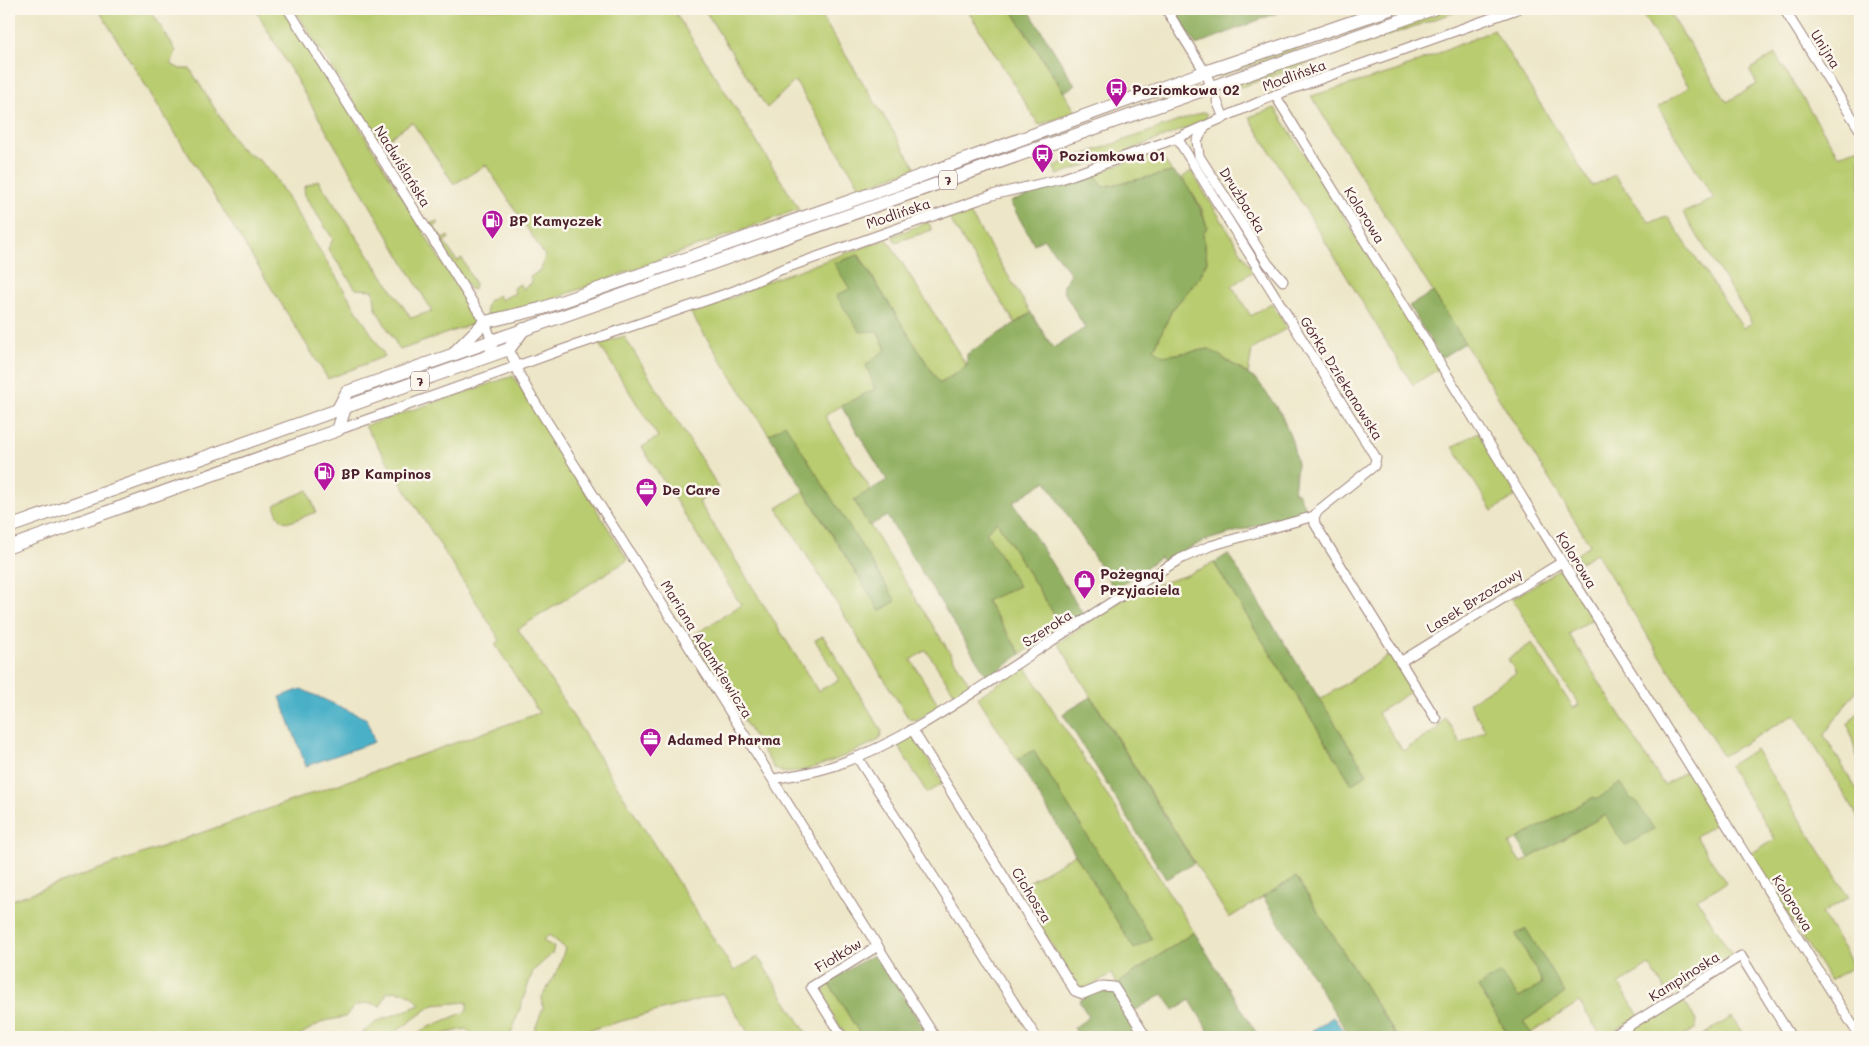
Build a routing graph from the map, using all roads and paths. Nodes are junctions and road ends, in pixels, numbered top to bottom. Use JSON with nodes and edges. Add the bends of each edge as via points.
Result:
{"nodes":[{"id":1,"x":288,"y":9,"type":"edge"},
{"id":2,"x":1166,"y":9,"type":"edge"},
{"id":3,"x":1390,"y":9,"type":"edge"},
{"id":4,"x":1433,"y":9,"type":"edge"},
{"id":5,"x":1517,"y":9,"type":"edge"},
{"id":6,"x":1784,"y":9,"type":"edge"},
{"id":7,"x":1205,"y":72,"type":"junction"},
{"id":8,"x":1212,"y":87,"type":"junction"},
{"id":9,"x":1275,"y":96,"type":"junction"},
{"id":10,"x":1217,"y":101,"type":"dead end"},
{"id":11,"x":1224,"y":118,"type":"junction"},
{"id":12,"x":1204,"y":128,"type":"junction"},
{"id":13,"x":1860,"y":130,"type":"edge"},
{"id":14,"x":1177,"y":138,"type":"junction"},
{"id":15,"x":1284,"y":281,"type":"dead end"},
{"id":16,"x":485,"y":322,"type":"junction"},
{"id":17,"x":524,"y":329,"type":"junction"},
{"id":18,"x":492,"y":340,"type":"junction"},
{"id":19,"x":509,"y":349,"type":"junction"},
{"id":20,"x":453,"y":354,"type":"junction"},
{"id":21,"x":488,"y":357,"type":"junction"},
{"id":22,"x":516,"y":368,"type":"junction"},
{"id":23,"x":345,"y":408,"type":"junction"},
{"id":24,"x":343,"y":428,"type":"junction"},
{"id":25,"x":206,"y":457,"type":"junction"},
{"id":26,"x":229,"y":469,"type":"junction"},
{"id":27,"x":1314,"y":516,"type":"junction"},
{"id":28,"x":9,"y":526,"type":"edge"},
{"id":29,"x":9,"y":547,"type":"edge"},
{"id":30,"x":1562,"y":562,"type":"junction"},
{"id":31,"x":1400,"y":662,"type":"junction"},
{"id":32,"x":1436,"y":720,"type":"dead end"},
{"id":33,"x":912,"y":729,"type":"junction"},
{"id":34,"x":857,"y":757,"type":"junction"},
{"id":35,"x":773,"y":779,"type":"junction"},
{"id":36,"x":878,"y":946,"type":"junction"},
{"id":37,"x":842,"y":1037,"type":"edge"},
{"id":38,"x":935,"y":1037,"type":"edge"},
{"id":39,"x":1036,"y":1037,"type":"edge"},
{"id":40,"x":1146,"y":1037,"type":"edge"},
{"id":41,"x":1611,"y":1037,"type":"edge"},
{"id":42,"x":1791,"y":1037,"type":"edge"},
{"id":43,"x":1860,"y":1037,"type":"edge"}],
"edges":[{"from":1,"to":16,"type":"street","name":"Nadwiślańska"},
{"from":2,"to":7,"type":"street"},
{"from":3,"to":7,"type":"highway"},
{"from":4,"to":8,"type":"highway","number":"7"},
{"from":5,"to":9,"type":"street","name":"Modlińska"},
{"from":6,"to":13,"type":"street","name":"Unijna"},
{"from":7,"to":8,"type":"street"},
{"from":7,"to":16,"type":"highway","via":[[662,267],[540,309]]},
{"from":8,"to":17,"type":"highway","number":"7"},
{"from":9,"to":11,"type":"street","name":"Modlińska"},
{"from":9,"to":30,"type":"street","name":"Kolorowa"},
{"from":10,"to":11,"type":"street"},
{"from":11,"to":12,"type":"street","name":"Modlińska"},
{"from":12,"to":14,"type":"street","name":"Modlińska"},
{"from":12,"to":15,"type":"street","name":"Drużbacka","via":[[1197,141],[1198,156],[1268,264]]},
{"from":14,"to":22,"type":"street","name":"Modlińska","via":[[1061,179],[992,195],[780,270],[734,292]]},
{"from":14,"to":27,"type":"street","name":"Górka Dziekanowska","via":[[1376,458],[1374,466]]},
{"from":16,"to":18,"type":"street","name":"Nadwiślańska"},
{"from":16,"to":20,"type":"highway"},
{"from":17,"to":18,"type":"highway","number":"7"},
{"from":17,"to":19,"type":"highway"},
{"from":18,"to":20,"type":"highway","number":"7"},
{"from":18,"to":21,"type":"street"},
{"from":19,"to":21,"type":"highway","number":"7"},
{"from":19,"to":22,"type":"street","name":"Mariana Adamkiewicza"},
{"from":20,"to":23,"type":"highway","number":"7","via":[[347,392]]},
{"from":21,"to":23,"type":"highway","number":"7"},
{"from":22,"to":24,"type":"street","name":"Modlińska"},
{"from":22,"to":35,"type":"street","name":"Mariana Adamkiewicza"},
{"from":23,"to":24,"type":"highway"},
{"from":23,"to":25,"type":"highway","number":"7"},
{"from":24,"to":26,"type":"highway"},
{"from":25,"to":26,"type":"highway"},
{"from":25,"to":28,"type":"highway","number":"7"},
{"from":26,"to":29,"type":"highway"},
{"from":27,"to":31,"type":"street","via":[[1315,524]]},
{"from":27,"to":33,"type":"street","name":"Szeroka","via":[[1210,546],[1180,559]]},
{"from":30,"to":31,"type":"street","name":"Lasek Brzozowy"},
{"from":30,"to":43,"type":"street","name":"Kolorowa"},
{"from":31,"to":32,"type":"street"},
{"from":33,"to":34,"type":"street","name":"Szeroka"},
{"from":33,"to":40,"type":"street","name":"Cichosza","via":[[1075,991],[1083,994],[1103,986],[1114,987]]},
{"from":34,"to":35,"type":"street","name":"Szeroka","via":[[822,770]]},
{"from":34,"to":39,"type":"street"},
{"from":35,"to":36,"type":"street","name":"Mariana Adamkiewicza"},
{"from":36,"to":37,"type":"street","name":"Fiołków","via":[[811,986]]},
{"from":36,"to":38,"type":"street","name":"Mariana Adamkiewicza"},
{"from":41,"to":42,"type":"street","name":"Kampinoska","via":[[1741,956]]}]}
